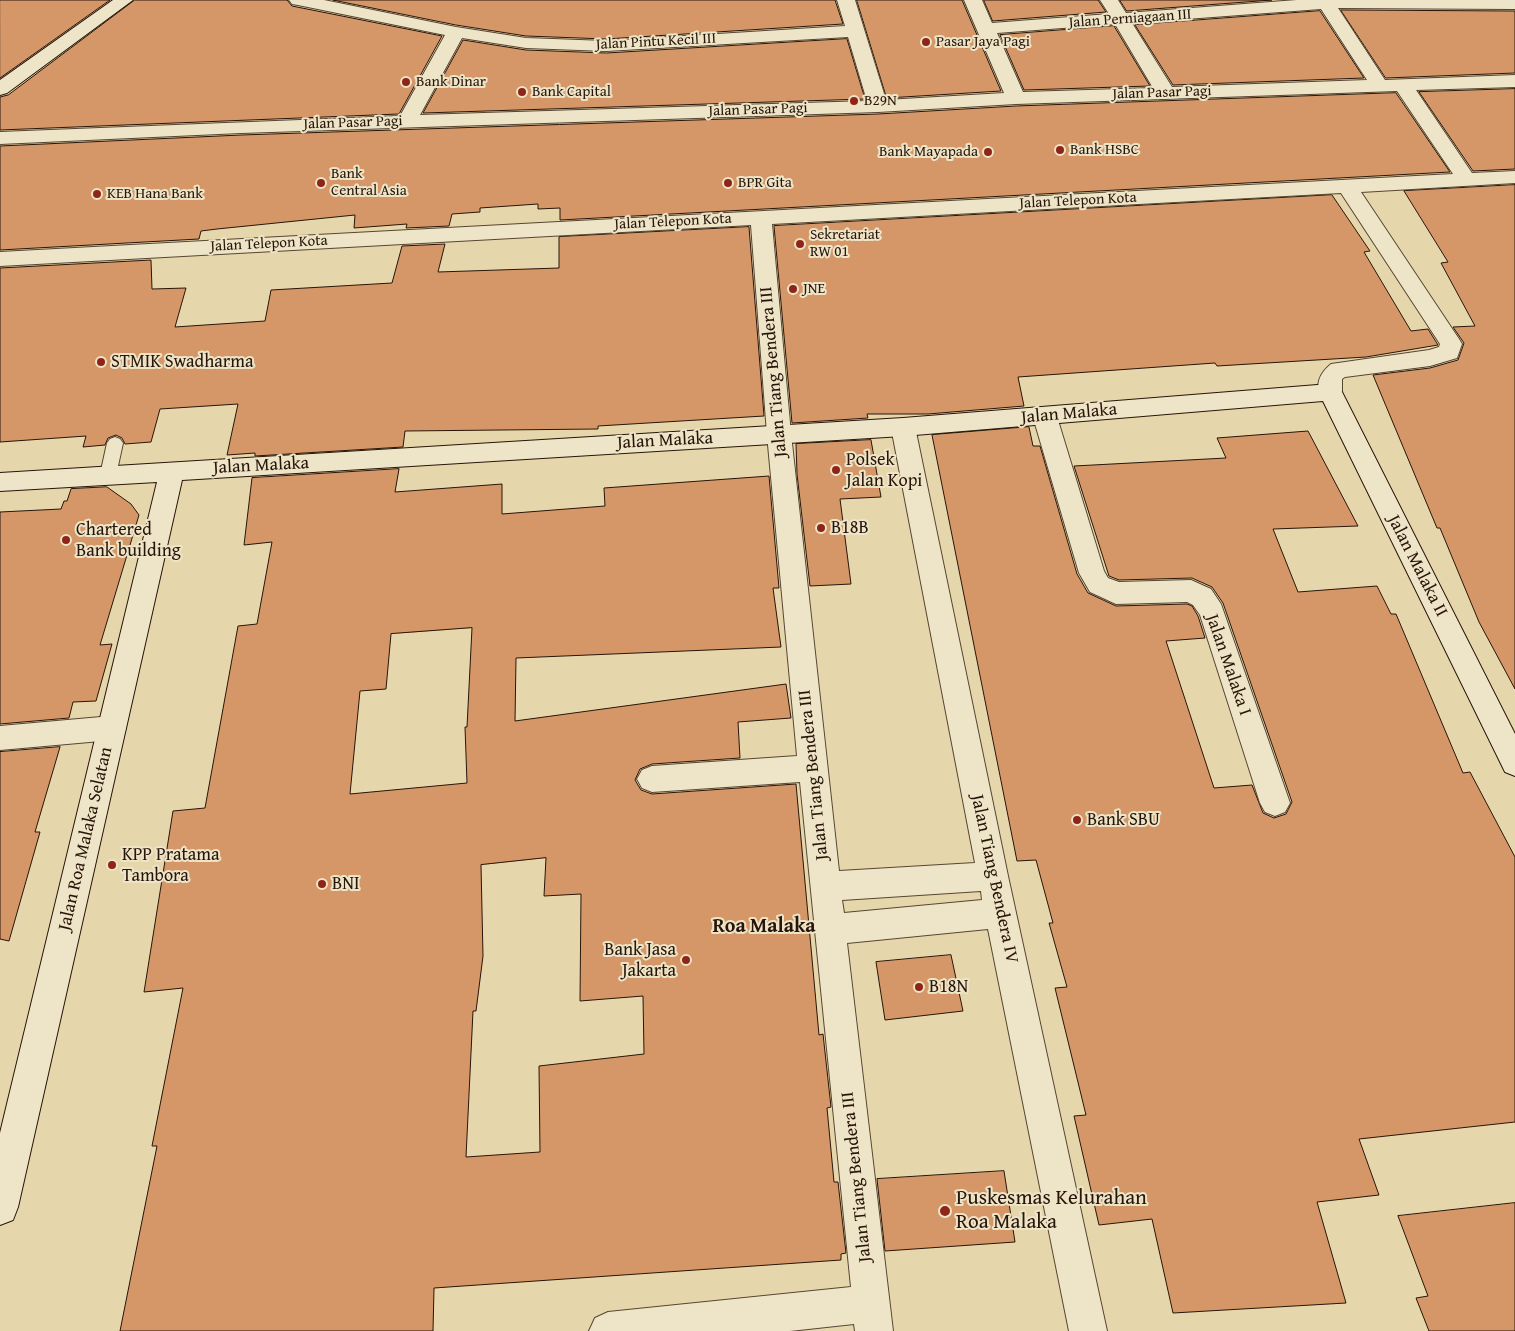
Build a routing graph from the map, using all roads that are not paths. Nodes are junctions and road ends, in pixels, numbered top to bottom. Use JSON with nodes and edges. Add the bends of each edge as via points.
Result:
{"nodes":[{"id":1,"x":124,"y":0,"type":"edge"},
{"id":2,"x":298,"y":0,"type":"edge"},
{"id":3,"x":846,"y":0,"type":"edge"},
{"id":4,"x":973,"y":0,"type":"edge"},
{"id":5,"x":1109,"y":0,"type":"edge"},
{"id":6,"x":1326,"y":3,"type":"junction"},
{"id":7,"x":1515,"y":4,"type":"edge"},
{"id":8,"x":1123,"y":20,"type":"junction"},
{"id":9,"x":986,"y":29,"type":"junction"},
{"id":10,"x":856,"y":31,"type":"junction"},
{"id":11,"x":456,"y":32,"type":"junction"},
{"id":12,"x":1515,"y":80,"type":"edge"},
{"id":13,"x":1403,"y":85,"type":"junction"},
{"id":14,"x":1380,"y":86,"type":"junction"},
{"id":15,"x":0,"y":89,"type":"edge"},
{"id":16,"x":1166,"y":93,"type":"junction"},
{"id":17,"x":1016,"y":98,"type":"junction"},
{"id":18,"x":878,"y":106,"type":"junction"},
{"id":19,"x":407,"y":122,"type":"junction"},
{"id":20,"x":0,"y":138,"type":"edge"},
{"id":21,"x":1515,"y":177,"type":"edge"},
{"id":22,"x":1467,"y":180,"type":"junction"},
{"id":23,"x":1346,"y":186,"type":"junction"},
{"id":24,"x":760,"y":217,"type":"junction"},
{"id":25,"x":0,"y":259,"type":"edge"},
{"id":26,"x":1334,"y":381,"type":"junction"},
{"id":27,"x":1045,"y":417,"type":"junction"},
{"id":28,"x":903,"y":427,"type":"junction"},
{"id":29,"x":779,"y":434,"type":"junction"},
{"id":30,"x":115,"y":443,"type":"dead end"},
{"id":31,"x":172,"y":471,"type":"junction"},
{"id":32,"x":108,"y":475,"type":"junction"},
{"id":33,"x":0,"y":482,"type":"edge"},
{"id":34,"x":112,"y":728,"type":"junction"},
{"id":35,"x":0,"y":738,"type":"edge"},
{"id":36,"x":1515,"y":763,"type":"edge"},
{"id":37,"x":813,"y":768,"type":"junction"},
{"id":38,"x":652,"y":779,"type":"dead end"},
{"id":39,"x":1275,"y":803,"type":"dead end"},
{"id":40,"x":993,"y":876,"type":"junction"},
{"id":41,"x":825,"y":886,"type":"junction"},
{"id":42,"x":1001,"y":913,"type":"junction"},
{"id":43,"x":830,"y":928,"type":"junction"},
{"id":44,"x":0,"y":1207,"type":"edge"},
{"id":45,"x":873,"y":1317,"type":"edge"},
{"id":46,"x":608,"y":1331,"type":"edge"},
{"id":47,"x":1088,"y":1331,"type":"edge"}],
"edges":[{"from":1,"to":15,"type":"street"},
{"from":2,"to":11,"type":"street","name":"Jalan Pintu Kecil III"},
{"from":3,"to":10,"type":"street"},
{"from":4,"to":9,"type":"street"},
{"from":5,"to":8,"type":"street"},
{"from":6,"to":7,"type":"street","name":"Jalan Perniagaan III"},
{"from":6,"to":8,"type":"street","name":"Jalan Perniagaan III"},
{"from":6,"to":14,"type":"street"},
{"from":8,"to":9,"type":"street","name":"Jalan Perniagaan III"},
{"from":8,"to":16,"type":"street"},
{"from":9,"to":17,"type":"street"},
{"from":10,"to":11,"type":"street","name":"Jalan Pintu Kecil III","via":[[606,46],[526,43]]},
{"from":10,"to":18,"type":"street"},
{"from":11,"to":19,"type":"street"},
{"from":12,"to":13,"type":"street","name":"Jalan Pasar Pagi"},
{"from":13,"to":14,"type":"street","name":"Jalan Pasar Pagi"},
{"from":13,"to":22,"type":"street"},
{"from":14,"to":16,"type":"street","name":"Jalan Pasar Pagi"},
{"from":16,"to":17,"type":"street","name":"Jalan Pasar Pagi"},
{"from":17,"to":18,"type":"street","name":"Jalan Pasar Pagi"},
{"from":18,"to":19,"type":"street","name":"Jalan Pasar Pagi"},
{"from":19,"to":20,"type":"street","name":"Jalan Pasar Pagi"},
{"from":21,"to":22,"type":"street","name":"Jalan Telepon Kota"},
{"from":22,"to":23,"type":"street","name":"Jalan Telepon Kota"},
{"from":23,"to":24,"type":"street","name":"Jalan Telepon Kota"},
{"from":23,"to":26,"type":"street","via":[[1451,344],[1448,352],[1430,358]]},
{"from":24,"to":25,"type":"street","name":"Jalan Telepon Kota"},
{"from":24,"to":29,"type":"street","name":"Jalan Tiang Bendera III"},
{"from":26,"to":27,"type":"street","name":"Jalan Malaka"},
{"from":26,"to":36,"type":"street","name":"Jalan Malaka II"},
{"from":27,"to":28,"type":"street","name":"Jalan Malaka"},
{"from":27,"to":39,"type":"street","name":"Jalan Malaka I","via":[[1092,573],[1099,585],[1116,593],[1191,591],[1202,597],[1212,612]]},
{"from":28,"to":29,"type":"street","name":"Jalan Malaka"},
{"from":28,"to":40,"type":"street","name":"Jalan Tiang Bendera IV"},
{"from":29,"to":31,"type":"street","name":"Jalan Malaka"},
{"from":29,"to":37,"type":"street","name":"Jalan Tiang Bendera III"},
{"from":30,"to":32,"type":"lane"},
{"from":31,"to":32,"type":"street","name":"Jalan Malaka"},
{"from":31,"to":34,"type":"street","name":"Jalan Roa Malaka Selatan"},
{"from":32,"to":33,"type":"street","name":"Jalan Malaka"},
{"from":34,"to":35,"type":"street"},
{"from":34,"to":44,"type":"street","name":"Jalan Roa Malaka Selatan"},
{"from":37,"to":38,"type":"street"},
{"from":37,"to":41,"type":"street","name":"Jalan Tiang Bendera III"},
{"from":40,"to":41,"type":"street"},
{"from":40,"to":42,"type":"street","name":"Jalan Tiang Bendera IV"},
{"from":41,"to":43,"type":"street","name":"Jalan Tiang Bendera III"},
{"from":42,"to":43,"type":"street"},
{"from":42,"to":47,"type":"street","name":"Jalan Tiang Bendera IV"},
{"from":43,"to":45,"type":"street","name":"Jalan Tiang Bendera III"},
{"from":45,"to":46,"type":"street"}]}
